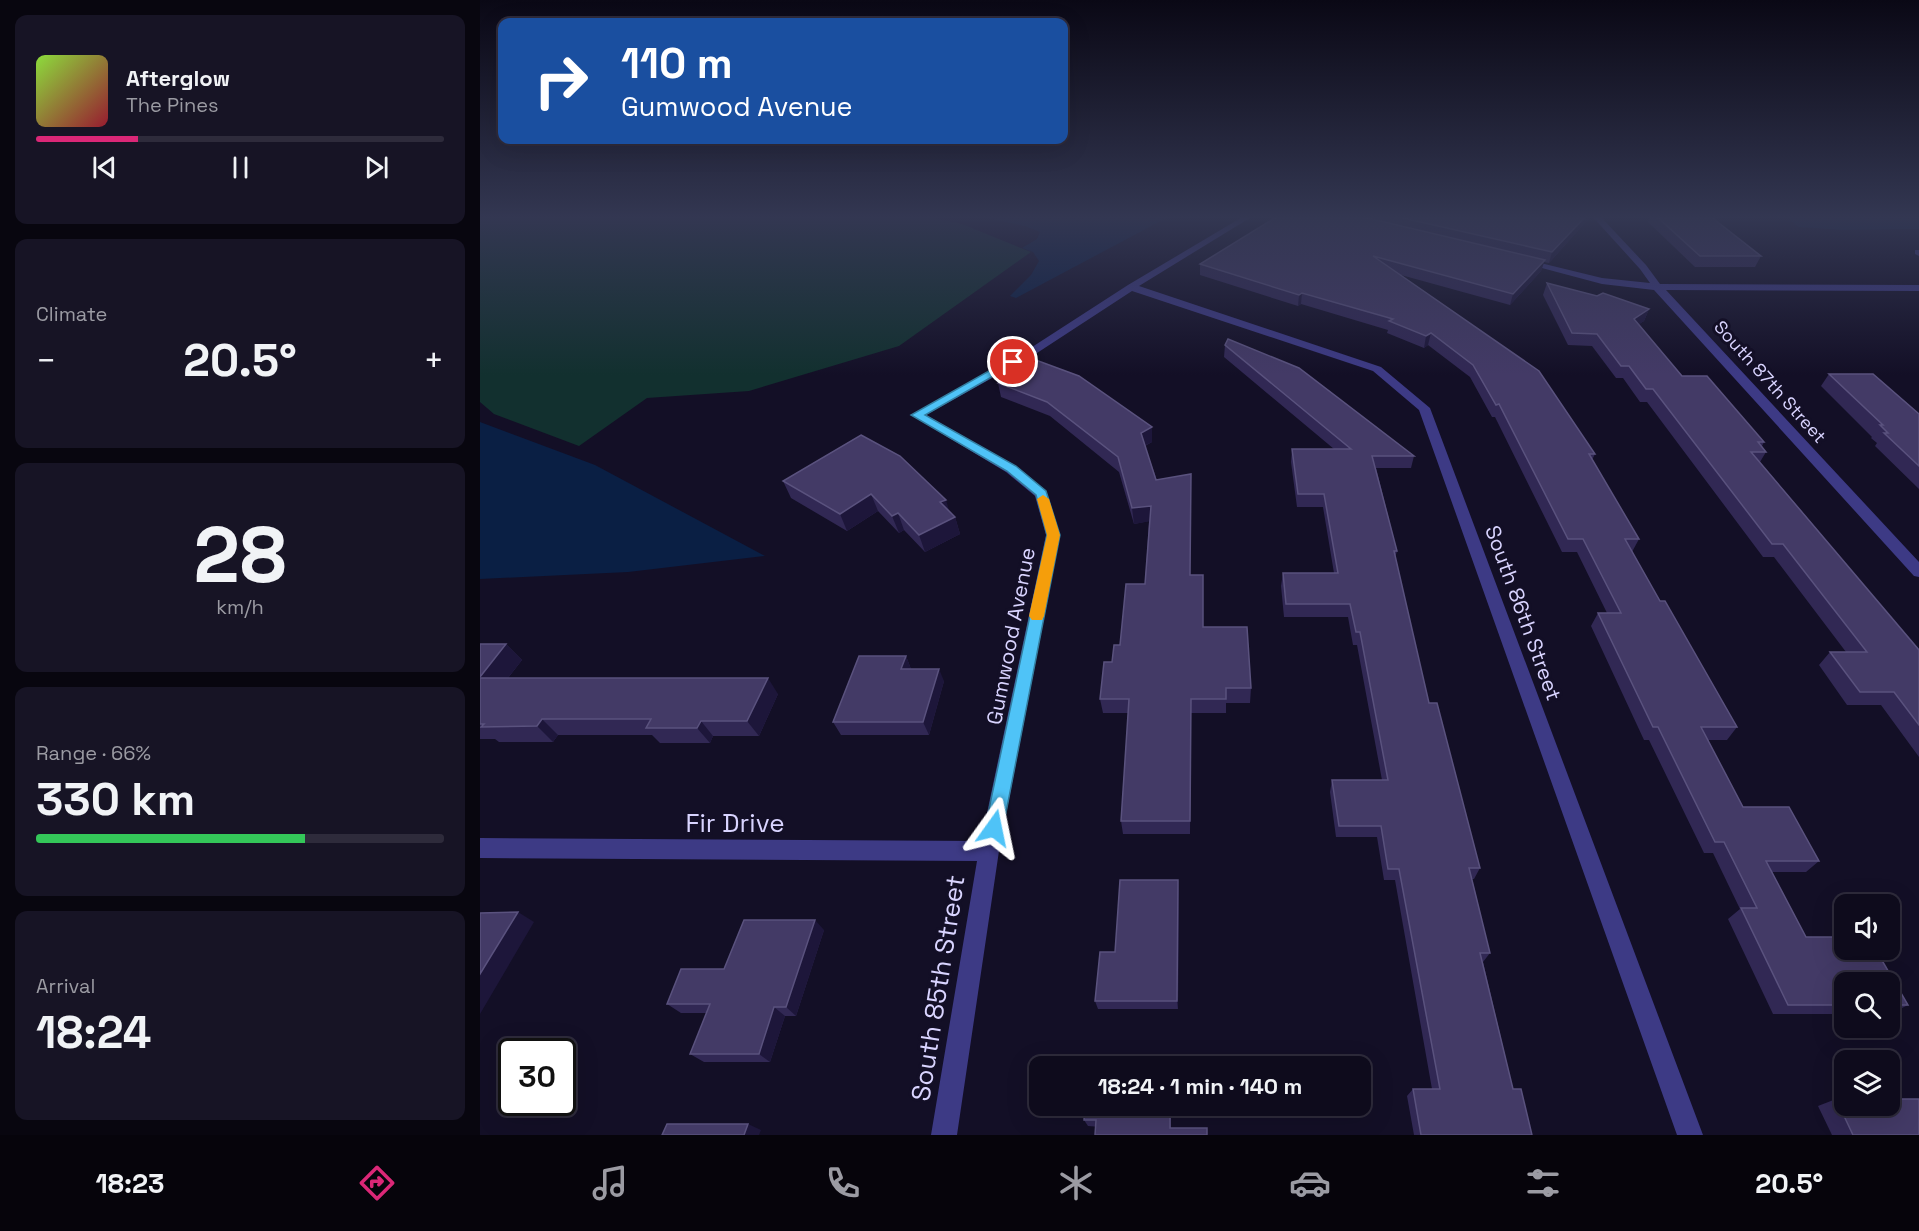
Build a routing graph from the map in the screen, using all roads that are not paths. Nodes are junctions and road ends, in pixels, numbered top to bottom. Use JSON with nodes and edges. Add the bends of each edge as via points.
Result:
{"nodes":[{"id":1,"x":1161,"y":269,"type":"edge"},
{"id":2,"x":1555,"y":269,"type":"edge"},
{"id":3,"x":1644,"y":269,"type":"edge"},
{"id":4,"x":1131,"y":287,"type":"junction"},
{"id":5,"x":1657,"y":287,"type":"junction"},
{"id":6,"x":1919,"y":288,"type":"edge"},
{"id":7,"x":1919,"y":572,"type":"edge"},
{"id":8,"x":480,"y":848,"type":"edge"},
{"id":9,"x":989,"y":851,"type":"junction"},
{"id":10,"x":944,"y":1135,"type":"edge"},
{"id":11,"x":1690,"y":1135,"type":"edge"}],
"edges":[{"from":1,"to":4,"type":"street"},
{"from":2,"to":5,"type":"street"},
{"from":3,"to":5,"type":"street","name":"South 87th Street"},
{"from":4,"to":9,"type":"street","name":"Gumwood Avenue","via":[[1033,351],[917,415],[1011,469],[1041,494],[1053,535]]},
{"from":4,"to":11,"type":"street","name":"South 86th Street","via":[[1377,369],[1424,408]]},
{"from":5,"to":6,"type":"street"},
{"from":5,"to":7,"type":"street","name":"South 87th Street"},
{"from":8,"to":9,"type":"street","name":"Fir Drive"},
{"from":9,"to":10,"type":"street","name":"South 85th Street"}]}
